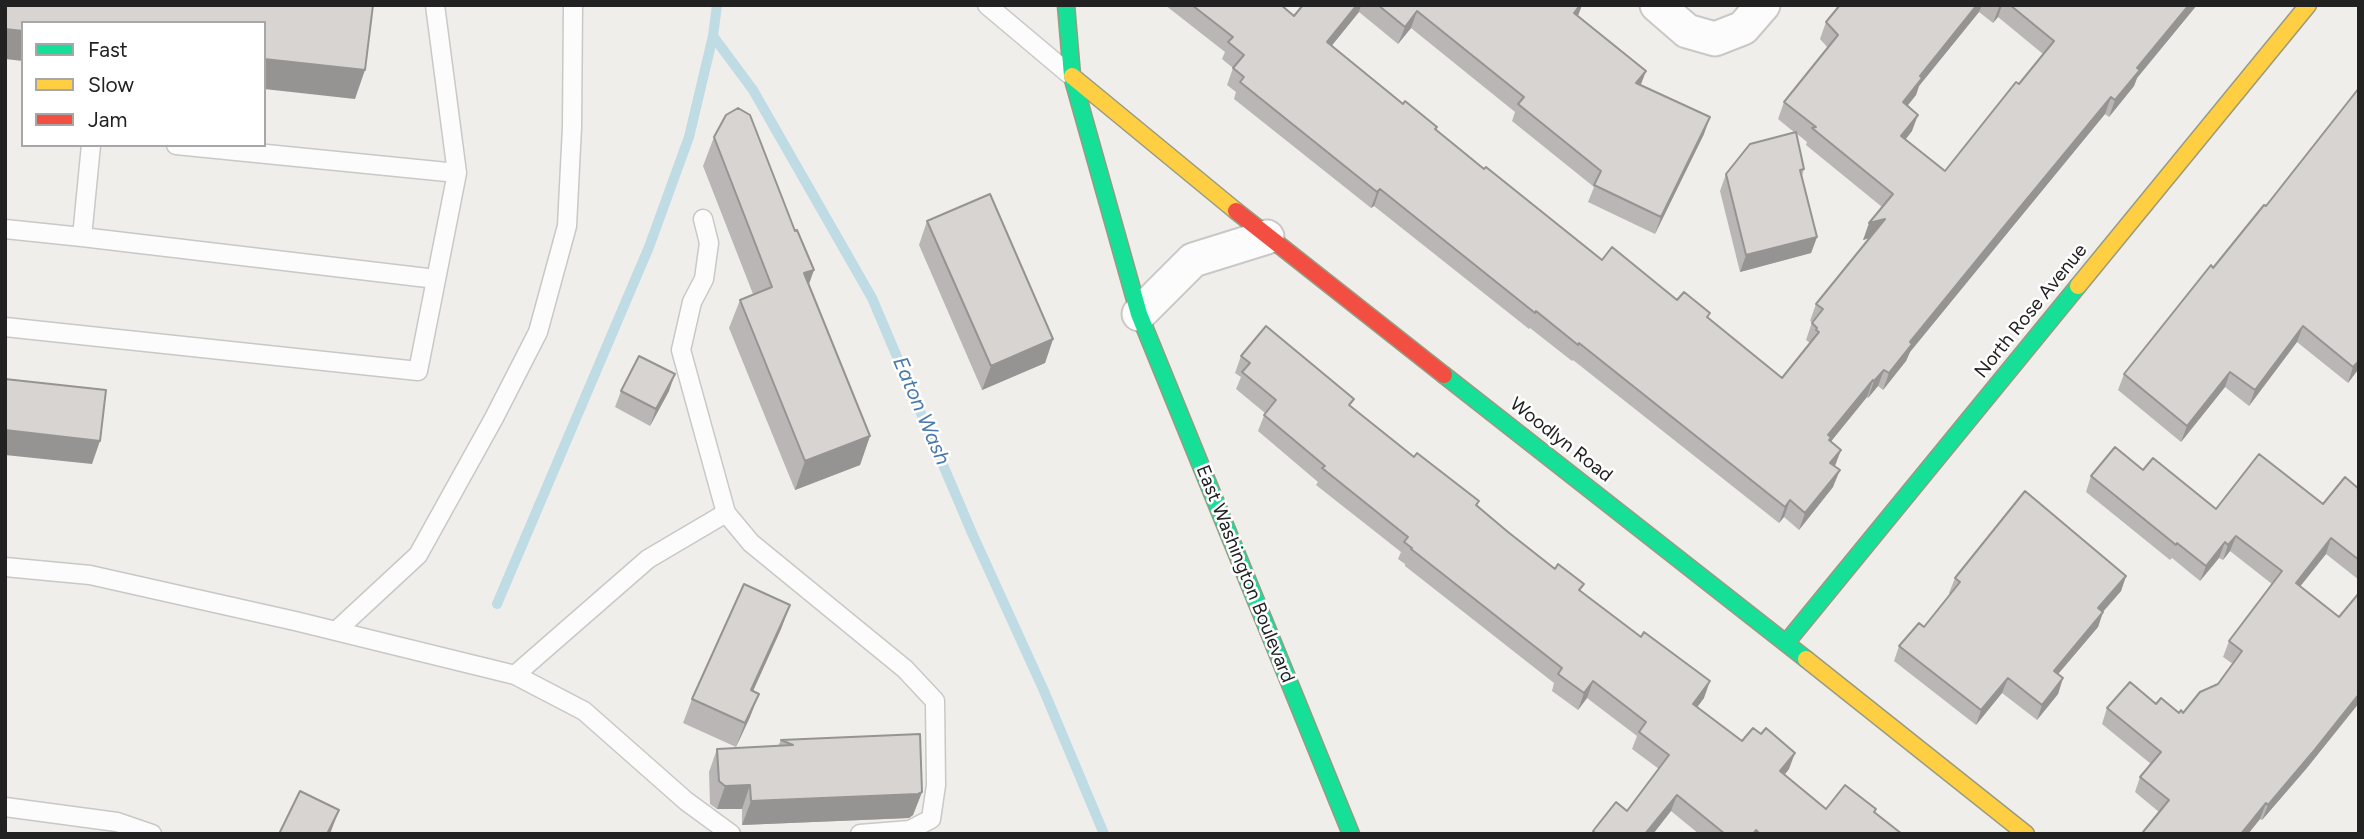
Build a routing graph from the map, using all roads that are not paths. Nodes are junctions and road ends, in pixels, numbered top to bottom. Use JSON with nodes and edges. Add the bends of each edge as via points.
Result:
{"nodes":[{"id":1,"x":435,"y":5,"type":"edge"},
{"id":2,"x":573,"y":5,"type":"edge"},
{"id":3,"x":987,"y":5,"type":"edge"},
{"id":4,"x":1066,"y":5,"type":"edge"},
{"id":5,"x":1657,"y":5,"type":"edge"},
{"id":6,"x":1763,"y":5,"type":"edge"},
{"id":7,"x":2308,"y":5,"type":"edge"},
{"id":8,"x":1072,"y":76,"type":"junction"},
{"id":9,"x":91,"y":147,"type":"edge"},
{"id":10,"x":196,"y":147,"type":"edge"},
{"id":11,"x":457,"y":173,"type":"junction"},
{"id":12,"x":704,"y":219,"type":"dead end"},
{"id":13,"x":5,"y":229,"type":"edge"},
{"id":14,"x":82,"y":237,"type":"junction"},
{"id":15,"x":1267,"y":237,"type":"junction"},
{"id":16,"x":436,"y":279,"type":"junction"},
{"id":17,"x":1139,"y":314,"type":"junction"},
{"id":18,"x":5,"y":327,"type":"edge"},
{"id":19,"x":726,"y":513,"type":"junction"},
{"id":20,"x":5,"y":567,"type":"edge"},
{"id":21,"x":335,"y":631,"type":"junction"},
{"id":22,"x":1786,"y":643,"type":"junction"},
{"id":23,"x":515,"y":675,"type":"junction"},
{"id":24,"x":5,"y":807,"type":"edge"},
{"id":25,"x":152,"y":834,"type":"edge"},
{"id":26,"x":731,"y":834,"type":"edge"},
{"id":27,"x":860,"y":834,"type":"edge"},
{"id":28,"x":1351,"y":834,"type":"edge"},
{"id":29,"x":2026,"y":834,"type":"edge"}],
"edges":[{"from":1,"to":11,"type":"lane"},
{"from":2,"to":21,"type":"lane","via":[[567,226],[538,332],[418,555]]},
{"from":3,"to":8,"type":"lane"},
{"from":4,"to":8,"type":"street","name":"East Washington Boulevard"},
{"from":5,"to":6,"type":"street","via":[[1687,31],[1715,39],[1743,28]]},
{"from":7,"to":22,"type":"street","name":"North Rose Avenue"},
{"from":8,"to":15,"type":"street","name":"Woodlyn Road"},
{"from":8,"to":17,"type":"street","name":"East Washington Boulevard"},
{"from":9,"to":14,"type":"lane"},
{"from":10,"to":11,"type":"lane"},
{"from":11,"to":16,"type":"lane"},
{"from":12,"to":19,"type":"lane","via":[[709,243],[704,279],[692,302],[681,350]]},
{"from":13,"to":14,"type":"lane"},
{"from":14,"to":16,"type":"lane"},
{"from":15,"to":17,"type":"street","via":[[1193,260]]},
{"from":15,"to":22,"type":"street","name":"Woodlyn Road"},
{"from":16,"to":18,"type":"lane","via":[[418,370]]},
{"from":17,"to":28,"type":"street","name":"East Washington Boulevard"},
{"from":19,"to":23,"type":"lane","via":[[648,559]]},
{"from":19,"to":27,"type":"lane","via":[[751,543],[905,669],[935,701],[932,819],[910,830]]},
{"from":20,"to":21,"type":"lane","via":[[90,575]]},
{"from":21,"to":23,"type":"lane"},
{"from":22,"to":29,"type":"street","name":"Woodlyn Road"},
{"from":23,"to":26,"type":"lane","via":[[584,711],[686,801]]},
{"from":24,"to":25,"type":"lane","via":[[117,822]]}]}
